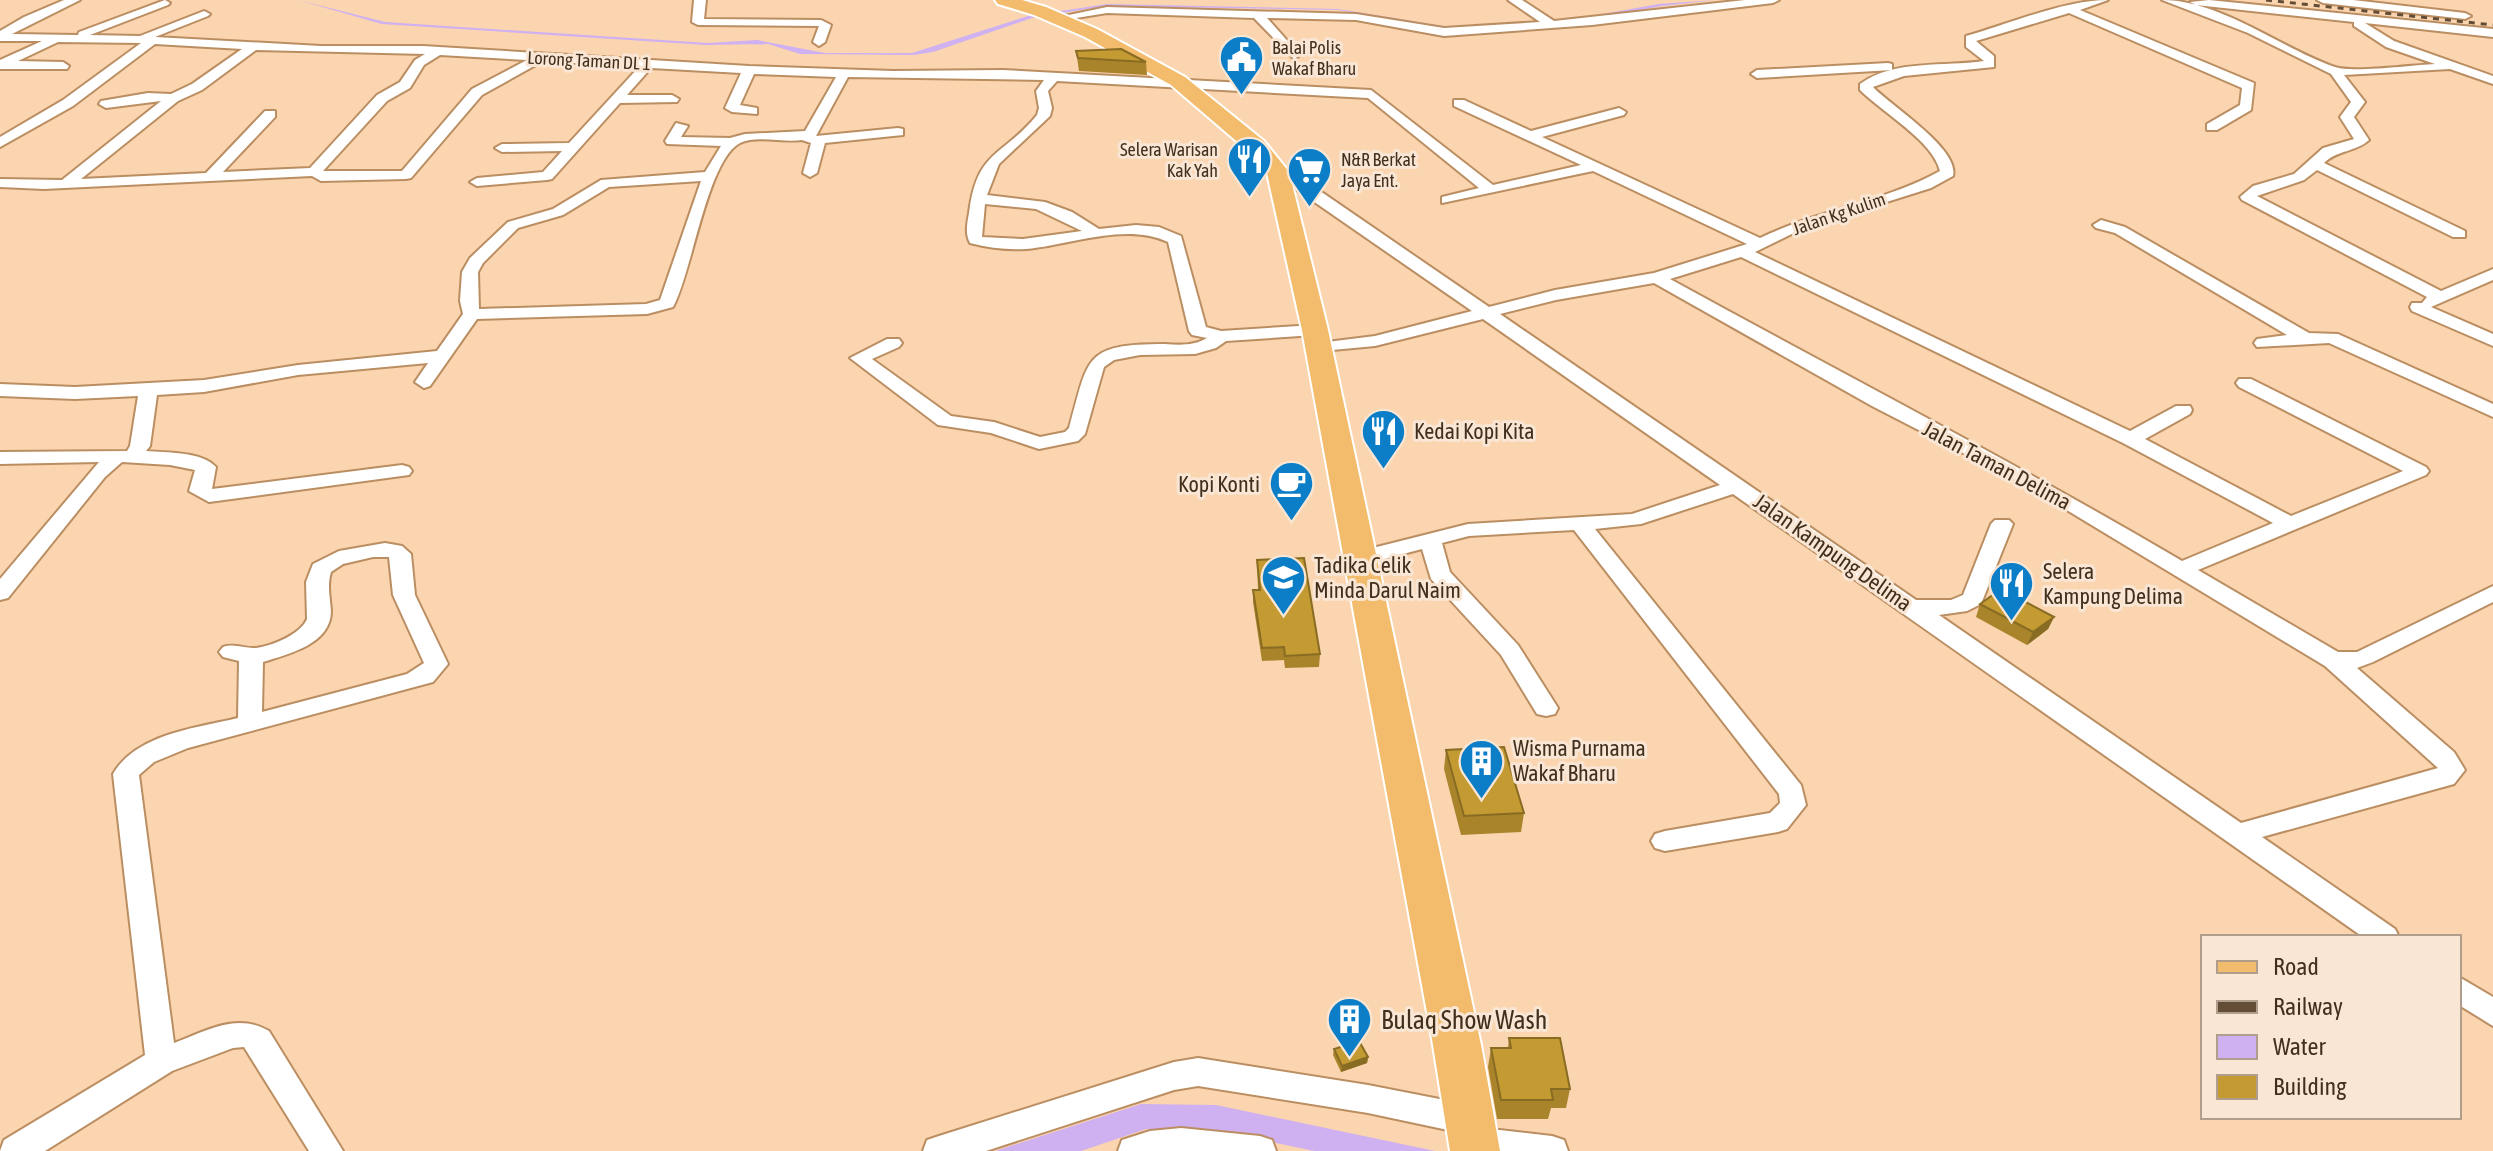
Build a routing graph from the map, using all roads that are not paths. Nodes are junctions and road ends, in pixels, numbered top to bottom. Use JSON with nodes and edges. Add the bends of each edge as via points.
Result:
{"nodes":[{"id":1,"x":74,"y":0,"type":"edge"},
{"id":2,"x":700,"y":0,"type":"edge"},
{"id":3,"x":1004,"y":0,"type":"edge"},
{"id":4,"x":1514,"y":0,"type":"edge"},
{"id":5,"x":1770,"y":0,"type":"edge"},
{"id":6,"x":2102,"y":0,"type":"edge"},
{"id":7,"x":2168,"y":0,"type":"edge"},
{"id":8,"x":2182,"y":0,"type":"edge"},
{"id":9,"x":2323,"y":0,"type":"edge"},
{"id":10,"x":2422,"y":0,"type":"edge"},
{"id":11,"x":1033,"y":1,"type":"edge"},
{"id":12,"x":164,"y":3,"type":"dead end"},
{"id":13,"x":2068,"y":9,"type":"junction"},
{"id":14,"x":1256,"y":13,"type":"junction"},
{"id":15,"x":204,"y":14,"type":"dead end"},
{"id":16,"x":2454,"y":14,"type":"junction"},
{"id":17,"x":2480,"y":17,"type":"dead end"},
{"id":18,"x":2350,"y":20,"type":"junction"},
{"id":19,"x":1550,"y":24,"type":"junction"},
{"id":20,"x":1081,"y":25,"type":"junction"},
{"id":21,"x":2493,"y":33,"type":"edge"},
{"id":22,"x":0,"y":37,"type":"edge"},
{"id":23,"x":64,"y":39,"type":"junction"},
{"id":24,"x":137,"y":39,"type":"junction"},
{"id":25,"x":153,"y":40,"type":"junction"},
{"id":26,"x":819,"y":42,"type":"dead end"},
{"id":27,"x":254,"y":46,"type":"junction"},
{"id":28,"x":438,"y":51,"type":"junction"},
{"id":29,"x":1294,"y":55,"type":"dead end"},
{"id":30,"x":539,"y":58,"type":"junction"},
{"id":31,"x":1990,"y":61,"type":"junction"},
{"id":32,"x":648,"y":64,"type":"junction"},
{"id":33,"x":2454,"y":64,"type":"junction"},
{"id":34,"x":2493,"y":64,"type":"edge"},
{"id":35,"x":0,"y":65,"type":"edge"},
{"id":36,"x":63,"y":66,"type":"dead end"},
{"id":37,"x":1869,"y":68,"type":"junction"},
{"id":38,"x":749,"y":70,"type":"junction"},
{"id":39,"x":2336,"y":72,"type":"junction"},
{"id":40,"x":844,"y":73,"type":"junction"},
{"id":41,"x":1757,"y":74,"type":"dead end"},
{"id":42,"x":1053,"y":77,"type":"junction"},
{"id":43,"x":1882,"y":77,"type":"junction"},
{"id":44,"x":2493,"y":80,"type":"edge"},
{"id":45,"x":1178,"y":81,"type":"junction"},
{"id":46,"x":173,"y":98,"type":"junction"},
{"id":47,"x":614,"y":99,"type":"junction"},
{"id":48,"x":672,"y":99,"type":"dead end"},
{"id":49,"x":1459,"y":103,"type":"dead end"},
{"id":50,"x":106,"y":104,"type":"dead end"},
{"id":51,"x":752,"y":111,"type":"dead end"},
{"id":52,"x":1619,"y":112,"type":"dead end"},
{"id":53,"x":270,"y":114,"type":"dead end"},
{"id":54,"x":681,"y":126,"type":"dead end"},
{"id":55,"x":2212,"y":127,"type":"dead end"},
{"id":56,"x":898,"y":132,"type":"dead end"},
{"id":57,"x":1529,"y":136,"type":"junction"},
{"id":58,"x":811,"y":138,"type":"junction"},
{"id":59,"x":732,"y":142,"type":"junction"},
{"id":60,"x":0,"y":143,"type":"edge"},
{"id":61,"x":572,"y":147,"type":"junction"},
{"id":62,"x":502,"y":148,"type":"dead end"},
{"id":63,"x":2317,"y":165,"type":"junction"},
{"id":64,"x":1592,"y":167,"type":"junction"},
{"id":65,"x":315,"y":171,"type":"junction"},
{"id":66,"x":1278,"y":172,"type":"junction"},
{"id":67,"x":810,"y":173,"type":"dead end"},
{"id":68,"x":211,"y":176,"type":"junction"},
{"id":69,"x":712,"y":176,"type":"junction"},
{"id":70,"x":477,"y":182,"type":"dead end"},
{"id":71,"x":0,"y":183,"type":"edge"},
{"id":72,"x":66,"y":184,"type":"junction"},
{"id":73,"x":1490,"y":190,"type":"junction"},
{"id":74,"x":977,"y":199,"type":"junction"},
{"id":75,"x":1447,"y":200,"type":"dead end"},
{"id":76,"x":2101,"y":225,"type":"dead end"},
{"id":77,"x":1095,"y":233,"type":"junction"},
{"id":78,"x":2459,"y":234,"type":"dead end"},
{"id":79,"x":1761,"y":244,"type":"junction"},
{"id":80,"x":1742,"y":252,"type":"junction"},
{"id":81,"x":2493,"y":274,"type":"edge"},
{"id":82,"x":1656,"y":278,"type":"junction"},
{"id":83,"x":2440,"y":297,"type":"junction"},
{"id":84,"x":1490,"y":313,"type":"junction"},
{"id":85,"x":472,"y":314,"type":"junction"},
{"id":86,"x":1221,"y":336,"type":"junction"},
{"id":87,"x":2305,"y":338,"type":"junction"},
{"id":88,"x":1316,"y":339,"type":"junction"},
{"id":89,"x":2493,"y":341,"type":"edge"},
{"id":90,"x":893,"y":343,"type":"dead end"},
{"id":91,"x":2263,"y":343,"type":"dead end"},
{"id":92,"x":443,"y":356,"type":"junction"},
{"id":93,"x":424,"y":382,"type":"dead end"},
{"id":94,"x":2245,"y":383,"type":"dead end"},
{"id":95,"x":0,"y":390,"type":"edge"},
{"id":96,"x":148,"y":390,"type":"junction"},
{"id":97,"x":2183,"y":410,"type":"dead end"},
{"id":98,"x":2493,"y":411,"type":"edge"},
{"id":99,"x":2130,"y":439,"type":"junction"},
{"id":100,"x":0,"y":458,"type":"edge"},
{"id":101,"x":123,"y":458,"type":"junction"},
{"id":102,"x":402,"y":471,"type":"dead end"},
{"id":103,"x":1738,"y":486,"type":"junction"},
{"id":104,"x":2002,"y":524,"type":"dead end"},
{"id":105,"x":2290,"y":524,"type":"junction"},
{"id":106,"x":1581,"y":525,"type":"junction"},
{"id":107,"x":1431,"y":540,"type":"junction"},
{"id":108,"x":1361,"y":558,"type":"junction"},
{"id":109,"x":2181,"y":569,"type":"junction"},
{"id":110,"x":8,"y":573,"type":"edge"},
{"id":111,"x":0,"y":593,"type":"edge"},
{"id":112,"x":2493,"y":593,"type":"edge"},
{"id":113,"x":1911,"y":607,"type":"junction"},
{"id":114,"x":2333,"y":660,"type":"junction"},
{"id":115,"x":1546,"y":708,"type":"dead end"},
{"id":116,"x":250,"y":724,"type":"junction"},
{"id":117,"x":2236,"y":834,"type":"junction"},
{"id":118,"x":1665,"y":841,"type":"dead end"},
{"id":119,"x":2382,"y":935,"type":"edge"},
{"id":120,"x":2461,"y":990,"type":"edge"},
{"id":121,"x":2493,"y":1013,"type":"edge"},
{"id":122,"x":161,"y":1061,"type":"junction"},
{"id":123,"x":1473,"y":1138,"type":"edge"},
{"id":124,"x":16,"y":1151,"type":"edge"},
{"id":125,"x":327,"y":1151,"type":"edge"},
{"id":126,"x":939,"y":1151,"type":"edge"},
{"id":127,"x":1134,"y":1151,"type":"edge"},
{"id":128,"x":1260,"y":1151,"type":"edge"},
{"id":129,"x":1552,"y":1151,"type":"edge"}],
"edges":[{"from":1,"to":22,"type":"street"},
{"from":2,"to":26,"type":"street","via":[[698,22],[821,23],[825,25]]},
{"from":3,"to":20,"type":"main road"},
{"from":4,"to":19,"type":"street"},
{"from":5,"to":19,"type":"street"},
{"from":6,"to":13,"type":"street"},
{"from":7,"to":39,"type":"street","via":[[2252,31]]},
{"from":8,"to":18,"type":"street"},
{"from":9,"to":16,"type":"street"},
{"from":10,"to":16,"type":"street"},
{"from":11,"to":20,"type":"main road"},
{"from":12,"to":23,"type":"street"},
{"from":13,"to":31,"type":"street","via":[[1970,39]]},
{"from":13,"to":55,"type":"street","via":[[2249,86],[2246,107]]},
{"from":14,"to":19,"type":"street","via":[[1356,17],[1444,32]]},
{"from":14,"to":20,"type":"street","via":[[1107,10]]},
{"from":14,"to":29,"type":"street"},
{"from":15,"to":24,"type":"street"},
{"from":16,"to":17,"type":"street"},
{"from":18,"to":21,"type":"street"},
{"from":18,"to":33,"type":"street","via":[[2390,44]]},
{"from":20,"to":45,"type":"main road"},
{"from":22,"to":23,"type":"street","name":"Lorong Taman DL 1"},
{"from":23,"to":24,"type":"street","name":"Lorong Taman DL 1"},
{"from":23,"to":35,"type":"street"},
{"from":24,"to":25,"type":"street","name":"Lorong Taman DL 1"},
{"from":25,"to":27,"type":"street","name":"Lorong Taman DL 1"},
{"from":25,"to":60,"type":"street","via":[[68,103]]},
{"from":27,"to":28,"type":"street","name":"Lorong Taman DL 1"},
{"from":27,"to":46,"type":"street"},
{"from":28,"to":30,"type":"street","name":"Lorong Taman DL 1"},
{"from":28,"to":65,"type":"street","via":[[419,63],[405,85],[382,98]]},
{"from":30,"to":32,"type":"street","name":"Lorong Taman DL 1"},
{"from":30,"to":65,"type":"street","via":[[477,92],[406,175],[321,177]]},
{"from":31,"to":37,"type":"street"},
{"from":31,"to":43,"type":"street"},
{"from":32,"to":38,"type":"street","name":"Lorong Taman DL 1"},
{"from":32,"to":47,"type":"street"},
{"from":33,"to":34,"type":"street"},
{"from":33,"to":39,"type":"street"},
{"from":33,"to":44,"type":"street"},
{"from":35,"to":36,"type":"street"},
{"from":37,"to":41,"type":"street"},
{"from":37,"to":43,"type":"street"},
{"from":38,"to":40,"type":"street","name":"Lorong Taman DL 1"},
{"from":38,"to":51,"type":"street","via":[[732,108]]},
{"from":39,"to":63,"type":"street","via":[[2358,102],[2347,122],[2362,140],[2328,152]]},
{"from":40,"to":42,"type":"street","name":"Lorong Taman DL 1"},
{"from":40,"to":58,"type":"street"},
{"from":42,"to":45,"type":"street","name":"Lorong Taman DL 1"},
{"from":42,"to":74,"type":"street","via":[[1042,91],[1042,119],[992,163]]},
{"from":43,"to":79,"type":"street","name":"Jalan Kg Kulim","via":[[1865,87],[1944,158],[1948,173],[1926,185],[1799,225]]},
{"from":45,"to":66,"type":"main road","via":[[1256,146]]},
{"from":45,"to":73,"type":"street","name":"Lorong Taman DL 1","via":[[1371,94]]},
{"from":46,"to":50,"type":"street"},
{"from":46,"to":72,"type":"street"},
{"from":47,"to":48,"type":"street"},
{"from":47,"to":61,"type":"street"},
{"from":49,"to":57,"type":"street"},
{"from":52,"to":57,"type":"street"},
{"from":53,"to":68,"type":"street"},
{"from":54,"to":59,"type":"street","via":[[672,141]]},
{"from":56,"to":58,"type":"street"},
{"from":57,"to":64,"type":"street"},
{"from":58,"to":59,"type":"street"},
{"from":58,"to":67,"type":"street"},
{"from":59,"to":69,"type":"street"},
{"from":61,"to":62,"type":"street"},
{"from":61,"to":70,"type":"street","via":[[542,178]]},
{"from":63,"to":78,"type":"street"},
{"from":63,"to":83,"type":"street","via":[[2247,197]]},
{"from":64,"to":73,"type":"street"},
{"from":64,"to":79,"type":"street"},
{"from":65,"to":68,"type":"street"},
{"from":66,"to":84,"type":"street","name":"Jalan Kampung Delima"},
{"from":66,"to":88,"type":"main road"},
{"from":68,"to":72,"type":"street"},
{"from":69,"to":85,"type":"street","via":[[606,183],[558,212],[513,225],[470,272]]},
{"from":69,"to":85,"type":"street","via":[[662,306]]},
{"from":71,"to":72,"type":"street"},
{"from":73,"to":75,"type":"street"},
{"from":74,"to":77,"type":"street","via":[[1037,202]]},
{"from":74,"to":77,"type":"street","via":[[974,235],[983,243],[1059,241]]},
{"from":76,"to":87,"type":"street","via":[[2120,230]]},
{"from":77,"to":86,"type":"street","via":[[1137,231],[1175,239],[1194,325],[1206,335]]},
{"from":79,"to":80,"type":"street","name":"Jalan Kg Kulim"},
{"from":80,"to":82,"type":"street","name":"Jalan Kg Kulim"},
{"from":80,"to":99,"type":"street"},
{"from":81,"to":83,"type":"street"},
{"from":82,"to":84,"type":"street","name":"Jalan Kg Kulim","via":[[1570,291]]},
{"from":82,"to":109,"type":"street","name":"Jalan Taman Delima","via":[[2034,482]]},
{"from":83,"to":89,"type":"street","via":[[2418,307]]},
{"from":84,"to":88,"type":"street","name":"Jalan Kg Kulim","via":[[1375,341]]},
{"from":84,"to":103,"type":"street","name":"Jalan Kampung Delima"},
{"from":85,"to":92,"type":"street"},
{"from":86,"to":88,"type":"street","name":"Jalan Kg Kulim"},
{"from":86,"to":90,"type":"street","name":"Jalan Kg Kulim","via":[[1204,346],[1120,352],[1100,359],[1078,430],[1071,437],[1039,443],[994,428],[945,421],[859,358]]},
{"from":87,"to":91,"type":"street"},
{"from":87,"to":98,"type":"street","via":[[2332,338]]},
{"from":88,"to":108,"type":"main road"},
{"from":92,"to":93,"type":"street"},
{"from":92,"to":96,"type":"street"},
{"from":94,"to":105,"type":"street","via":[[2419,471]]},
{"from":95,"to":96,"type":"street"},
{"from":96,"to":101,"type":"street","via":[[140,446]]},
{"from":97,"to":99,"type":"street"},
{"from":99,"to":105,"type":"street"},
{"from":100,"to":101,"type":"street"},
{"from":101,"to":102,"type":"street","via":[[203,464],[199,491],[209,496]]},
{"from":101,"to":110,"type":"street","via":[[98,473]]},
{"from":103,"to":106,"type":"street","via":[[1660,514]]},
{"from":103,"to":113,"type":"street","name":"Jalan Kampung Delima"},
{"from":104,"to":113,"type":"street","via":[[1973,599],[1948,608]]},
{"from":105,"to":109,"type":"street"},
{"from":106,"to":107,"type":"street","via":[[1468,530]]},
{"from":106,"to":118,"type":"street","via":[[1792,792],[1793,805],[1778,822]]},
{"from":107,"to":108,"type":"street"},
{"from":107,"to":115,"type":"street","via":[[1439,574],[1510,650]]},
{"from":108,"to":123,"type":"main road"},
{"from":109,"to":114,"type":"street","name":"Jalan Taman Delima"},
{"from":110,"to":111,"type":"street"},
{"from":112,"to":114,"type":"street","via":[[2365,657]]},
{"from":113,"to":117,"type":"street","name":"Jalan Kampung Delima"},
{"from":114,"to":117,"type":"street","name":"Jalan Taman Delima","via":[[2445,758],[2450,775]]},
{"from":116,"to":116,"type":"street","via":[[241,655],[278,649],[313,629],[318,621],[319,573],[326,564],[387,548],[400,554],[404,595],[436,664],[432,670],[415,680]]},
{"from":116,"to":122,"type":"street","via":[[146,754],[126,774]]},
{"from":117,"to":119,"type":"street","name":"Jalan Kampung Delima"},
{"from":120,"to":121,"type":"street"},
{"from":122,"to":124,"type":"street"},
{"from":122,"to":125,"type":"street","via":[[233,1035],[253,1036]]},
{"from":123,"to":126,"type":"street","via":[[1368,1099],[1198,1072]]},
{"from":123,"to":129,"type":"street"},
{"from":127,"to":128,"type":"street","via":[[1158,1143],[1201,1141]]}]}
